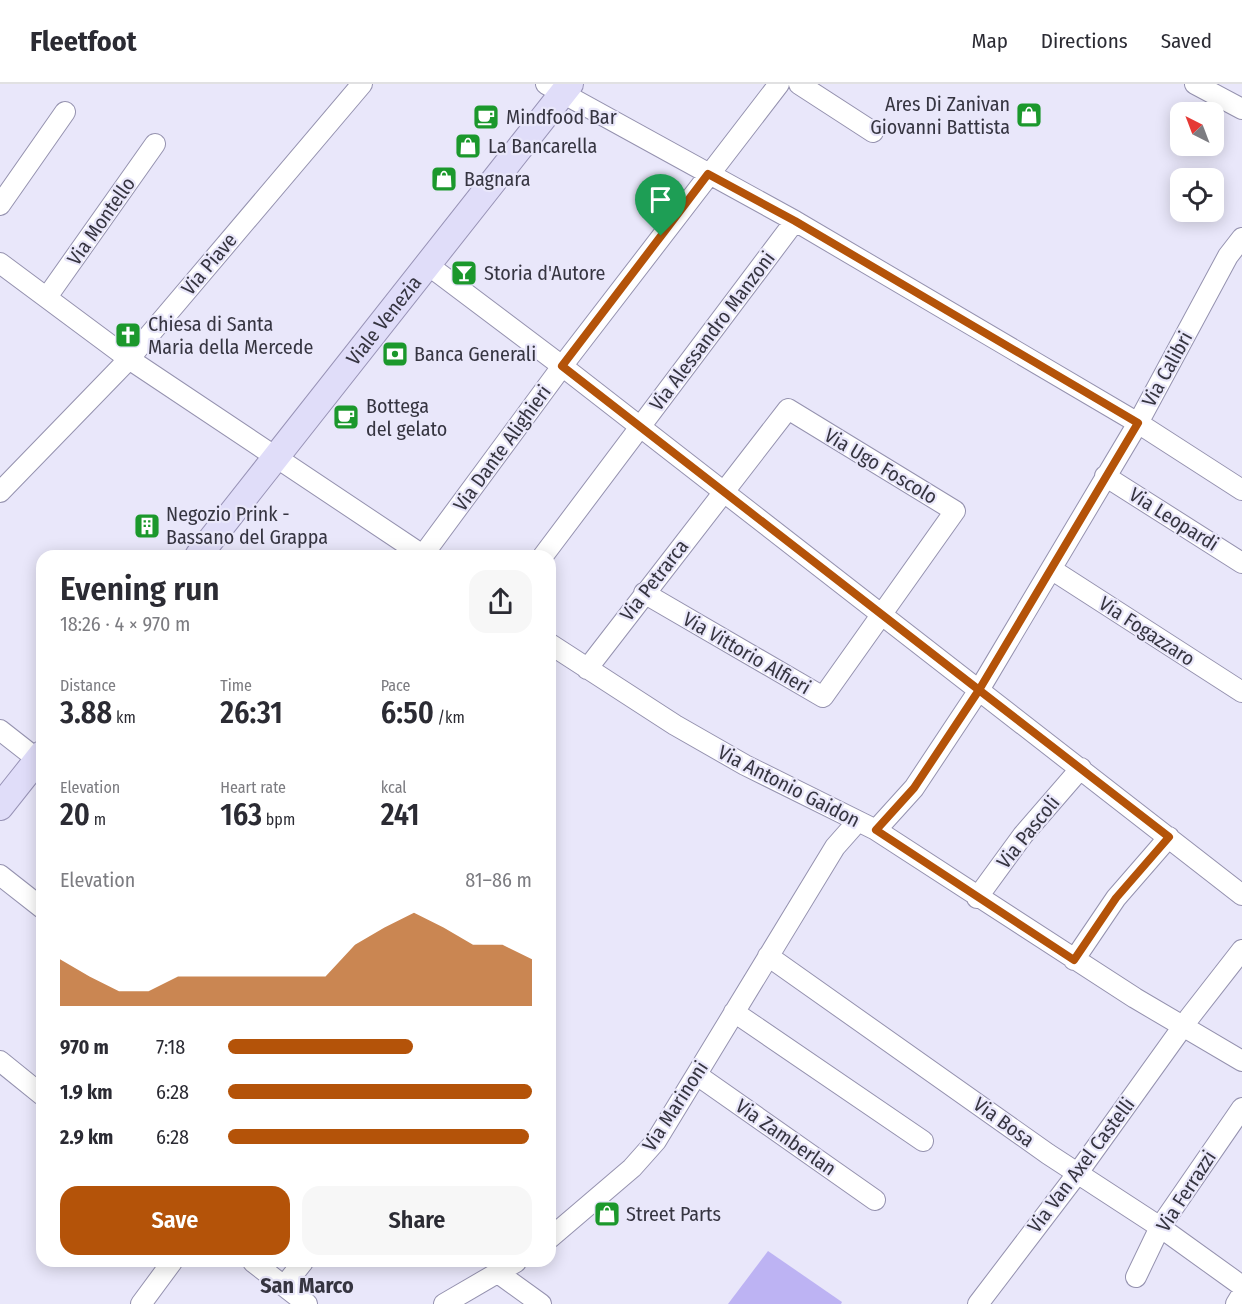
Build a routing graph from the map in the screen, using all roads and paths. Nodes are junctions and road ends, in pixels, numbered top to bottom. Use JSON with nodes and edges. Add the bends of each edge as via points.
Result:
{"nodes":[{"id":1,"x":363,"y":84,"type":"edge"},
{"id":2,"x":778,"y":84,"type":"edge"},
{"id":3,"x":799,"y":84,"type":"edge"},
{"id":4,"x":1195,"y":84,"type":"edge"},
{"id":5,"x":560,"y":87,"type":"edge"},
{"id":6,"x":1242,"y":109,"type":"edge"},
{"id":7,"x":65,"y":112,"type":"dead end"},
{"id":8,"x":873,"y":132,"type":"dead end"},
{"id":9,"x":155,"y":144,"type":"dead end"},
{"id":10,"x":708,"y":174,"type":"junction"},
{"id":11,"x":0,"y":205,"type":"edge"},
{"id":12,"x":795,"y":221,"type":"junction"},
{"id":13,"x":1242,"y":238,"type":"edge"},
{"id":14,"x":0,"y":263,"type":"edge"},
{"id":15,"x":428,"y":265,"type":"junction"},
{"id":16,"x":47,"y":297,"type":"junction"},
{"id":17,"x":129,"y":359,"type":"junction"},
{"id":18,"x":562,"y":366,"type":"junction"},
{"id":19,"x":1138,"y":423,"type":"junction"},
{"id":20,"x":640,"y":428,"type":"junction"},
{"id":21,"x":277,"y":458,"type":"junction"},
{"id":22,"x":8,"y":470,"type":"edge"},
{"id":23,"x":1105,"y":476,"type":"junction"},
{"id":24,"x":1242,"y":490,"type":"edge"},
{"id":25,"x":0,"y":492,"type":"edge"},
{"id":26,"x":723,"y":492,"type":"junction"},
{"id":27,"x":203,"y":550,"type":"edge"},
{"id":28,"x":415,"y":550,"type":"edge"},
{"id":29,"x":428,"y":550,"type":"edge"},
{"id":30,"x":548,"y":550,"type":"edge"},
{"id":31,"x":1242,"y":563,"type":"edge"},
{"id":32,"x":1051,"y":569,"type":"junction"},
{"id":33,"x":644,"y":593,"type":"junction"},
{"id":34,"x":883,"y":615,"type":"junction"},
{"id":35,"x":556,"y":648,"type":"edge"},
{"id":36,"x":586,"y":669,"type":"junction"},
{"id":37,"x":979,"y":690,"type":"junction"},
{"id":38,"x":1242,"y":692,"type":"edge"},
{"id":39,"x":0,"y":729,"type":"edge"},
{"id":40,"x":36,"y":754,"type":"edge"},
{"id":41,"x":36,"y":762,"type":"edge"},
{"id":42,"x":1081,"y":768,"type":"junction"},
{"id":43,"x":0,"y":807,"type":"edge"},
{"id":44,"x":858,"y":821,"type":"junction"},
{"id":45,"x":876,"y":830,"type":"junction"},
{"id":46,"x":1169,"y":837,"type":"junction"},
{"id":47,"x":0,"y":874,"type":"edge"},
{"id":48,"x":1242,"y":895,"type":"edge"},
{"id":49,"x":977,"y":898,"type":"junction"},
{"id":50,"x":36,"y":903,"type":"edge"},
{"id":51,"x":1242,"y":950,"type":"edge"},
{"id":52,"x":768,"y":956,"type":"junction"},
{"id":53,"x":1074,"y":960,"type":"junction"},
{"id":54,"x":734,"y":1012,"type":"junction"},
{"id":55,"x":1183,"y":1026,"type":"junction"},
{"id":56,"x":0,"y":1061,"type":"edge"},
{"id":57,"x":1242,"y":1061,"type":"edge"},
{"id":58,"x":697,"y":1075,"type":"junction"},
{"id":59,"x":36,"y":1090,"type":"edge"},
{"id":60,"x":1242,"y":1108,"type":"edge"},
{"id":61,"x":923,"y":1141,"type":"dead end"},
{"id":62,"x":1077,"y":1174,"type":"junction"},
{"id":63,"x":875,"y":1200,"type":"dead end"},
{"id":64,"x":1160,"y":1227,"type":"junction"},
{"id":65,"x":556,"y":1233,"type":"edge"},
{"id":66,"x":168,"y":1267,"type":"edge"},
{"id":67,"x":259,"y":1267,"type":"edge"},
{"id":68,"x":299,"y":1267,"type":"edge"},
{"id":69,"x":508,"y":1267,"type":"edge"},
{"id":70,"x":498,"y":1273,"type":"junction"},
{"id":71,"x":1136,"y":1277,"type":"dead end"},
{"id":72,"x":1242,"y":1286,"type":"edge"},
{"id":73,"x":285,"y":1287,"type":"junction"},
{"id":74,"x":1242,"y":1294,"type":"edge"},
{"id":75,"x":141,"y":1304,"type":"edge"},
{"id":76,"x":308,"y":1304,"type":"edge"},
{"id":77,"x":444,"y":1304,"type":"edge"},
{"id":78,"x":541,"y":1304,"type":"edge"},
{"id":79,"x":978,"y":1304,"type":"edge"},
{"id":80,"x":1236,"y":1304,"type":"edge"}],
"edges":[{"from":1,"to":17,"type":"street","name":"Via Piave"},
{"from":2,"to":10,"type":"street","name":"Via Dante Alighieri"},
{"from":3,"to":8,"type":"street"},
{"from":4,"to":6,"type":"street"},
{"from":5,"to":10,"type":"street"},
{"from":5,"to":15,"type":"main road","name":"Viale Venezia"},
{"from":7,"to":11,"type":"street"},
{"from":9,"to":16,"type":"street","name":"Via Montello"},
{"from":10,"to":12,"type":"street"},
{"from":10,"to":18,"type":"street","name":"Via Dante Alighieri"},
{"from":12,"to":19,"type":"street"},
{"from":12,"to":20,"type":"street","name":"Via Alessandro Manzoni"},
{"from":13,"to":19,"type":"street","name":"Via Calibri"},
{"from":14,"to":16,"type":"street"},
{"from":15,"to":18,"type":"street"},
{"from":15,"to":21,"type":"main road","name":"Viale Venezia"},
{"from":16,"to":17,"type":"street"},
{"from":17,"to":21,"type":"street"},
{"from":17,"to":22,"type":"street","name":"Via Piave"},
{"from":18,"to":20,"type":"street"},
{"from":18,"to":29,"type":"street","name":"Via Dante Alighieri"},
{"from":19,"to":23,"type":"street","name":"Via Calibri"},
{"from":19,"to":24,"type":"street"},
{"from":20,"to":26,"type":"street"},
{"from":20,"to":30,"type":"street","name":"Via Alessandro Manzoni"},
{"from":21,"to":27,"type":"main road","name":"Viale Venezia"},
{"from":21,"to":28,"type":"street"},
{"from":22,"to":25,"type":"street","name":"Via Piave"},
{"from":23,"to":31,"type":"street","name":"Via Leopardi"},
{"from":23,"to":32,"type":"street","name":"Via Calibri"},
{"from":26,"to":33,"type":"street","name":"Via Petrarca"},
{"from":26,"to":34,"type":"street"},
{"from":26,"to":34,"type":"street","name":"Via Ugo Foscolo","via":[[788,409],[955,512]]},
{"from":32,"to":37,"type":"street","name":"Via Calibri"},
{"from":32,"to":38,"type":"street","name":"Via Fogazzaro"},
{"from":33,"to":34,"type":"street","name":"Via Vittorio Alfieri","via":[[823,698]]},
{"from":33,"to":36,"type":"street","name":"Via Petrarca"},
{"from":34,"to":37,"type":"street"},
{"from":35,"to":36,"type":"street","name":"Via Antonio Gaidon"},
{"from":36,"to":44,"type":"street","name":"Via Antonio Gaidon","via":[[745,765]]},
{"from":37,"to":42,"type":"street"},
{"from":37,"to":45,"type":"street","name":"Via Calibri","via":[[914,788]]},
{"from":39,"to":40,"type":"street"},
{"from":41,"to":43,"type":"main road"},
{"from":42,"to":46,"type":"street"},
{"from":42,"to":49,"type":"street","name":"Via Pascoli","via":[[1023,835]]},
{"from":44,"to":45,"type":"street","name":"Via Antonio Gaidon"},
{"from":44,"to":52,"type":"street","name":"Via Marinoni","via":[[835,847]]},
{"from":45,"to":49,"type":"street","name":"Via Antonio Gaidon"},
{"from":46,"to":48,"type":"street"},
{"from":46,"to":53,"type":"street","via":[[1116,898]]},
{"from":47,"to":50,"type":"street"},
{"from":49,"to":53,"type":"street","name":"Via Antonio Gaidon"},
{"from":51,"to":55,"type":"street","name":"Via Van Axel Castelli"},
{"from":52,"to":54,"type":"street","name":"Via Marinoni"},
{"from":52,"to":62,"type":"street","name":"Via Bosa"},
{"from":53,"to":55,"type":"street","name":"Via Antonio Gaidon"},
{"from":54,"to":58,"type":"street","name":"Via Marinoni"},
{"from":54,"to":61,"type":"street"},
{"from":55,"to":57,"type":"street","name":"Via Antonio Gaidon"},
{"from":55,"to":62,"type":"street","name":"Via Van Axel Castelli"},
{"from":56,"to":59,"type":"street"},
{"from":58,"to":63,"type":"street","name":"Via Zamberlan"},
{"from":58,"to":65,"type":"street","name":"Via Marinoni","via":[[669,1122],[632,1168]]},
{"from":60,"to":64,"type":"street","name":"Via Ferrazzi"},
{"from":62,"to":64,"type":"street","name":"Via Bosa"},
{"from":62,"to":79,"type":"street","name":"Via Van Axel Castelli"},
{"from":64,"to":71,"type":"street","name":"Via Ferrazzi"},
{"from":64,"to":72,"type":"street","name":"Via Bosa"},
{"from":66,"to":75,"type":"street"},
{"from":67,"to":73,"type":"street"},
{"from":68,"to":73,"type":"street"},
{"from":69,"to":70,"type":"street"},
{"from":70,"to":77,"type":"street"},
{"from":70,"to":78,"type":"street"},
{"from":73,"to":76,"type":"street"},
{"from":74,"to":80,"type":"street"}]}
